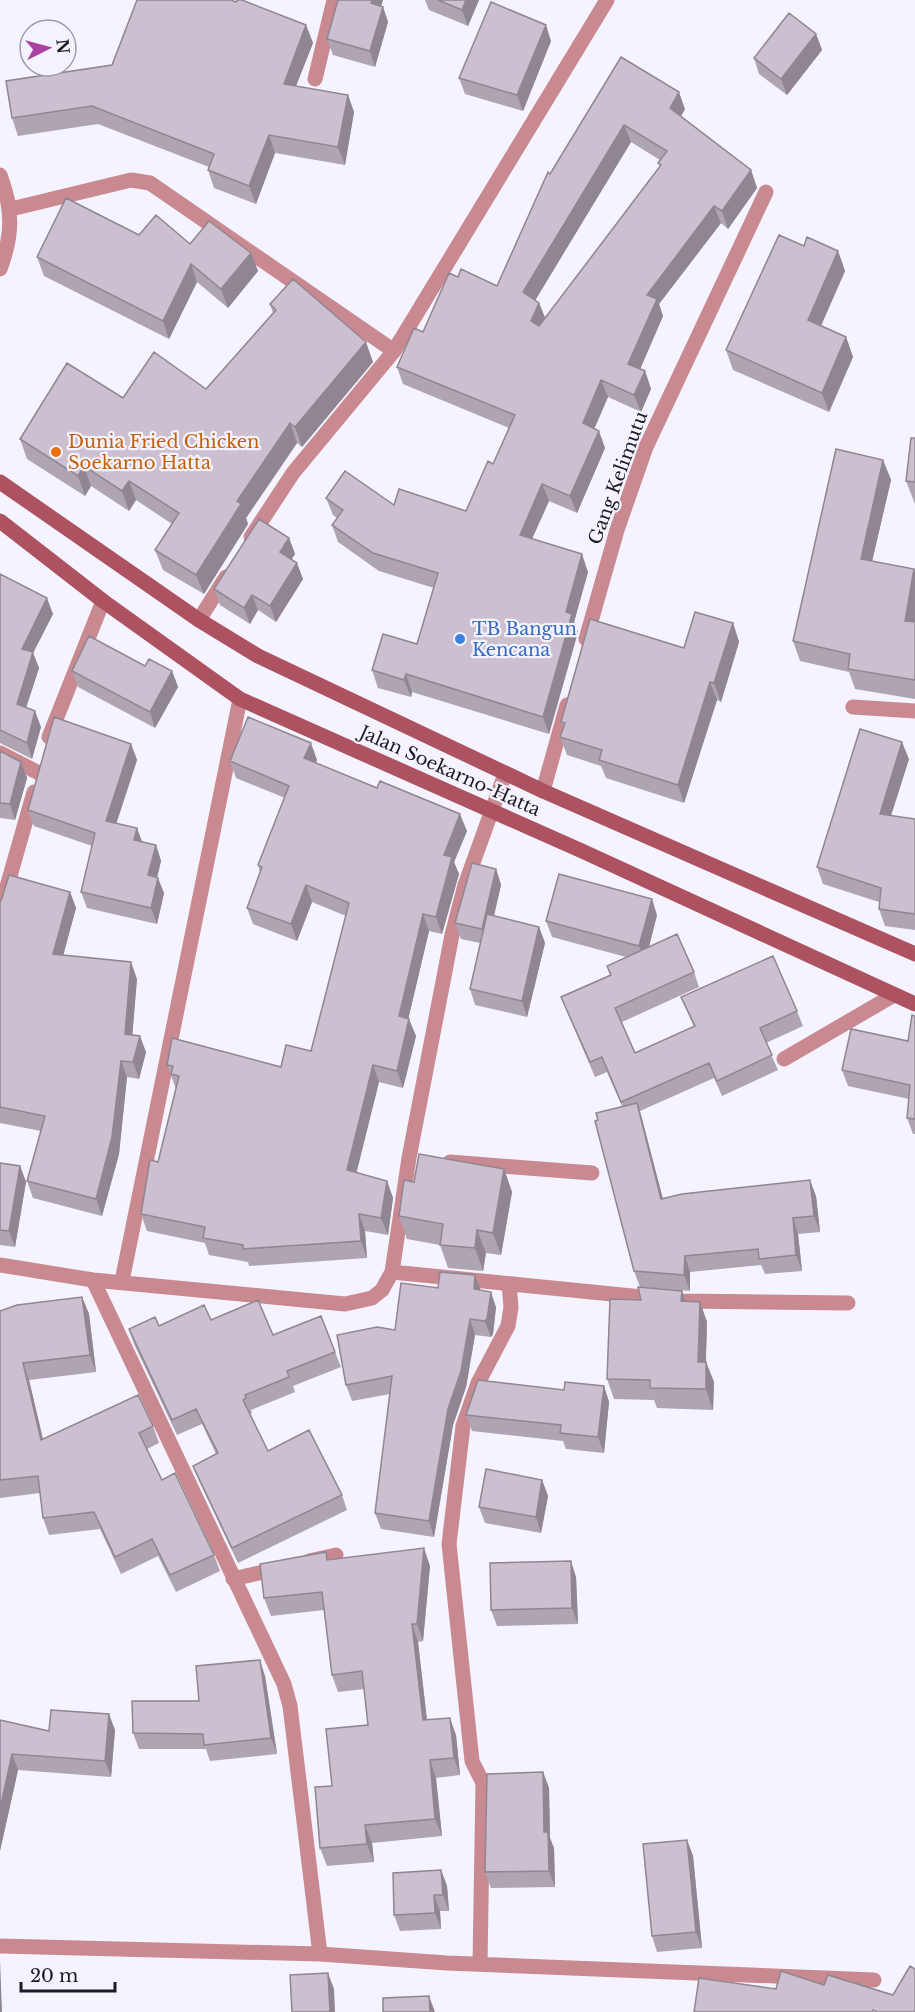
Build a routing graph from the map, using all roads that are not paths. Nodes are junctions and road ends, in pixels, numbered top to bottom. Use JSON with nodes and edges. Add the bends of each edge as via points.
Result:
{"nodes":[{"id":1,"x":334,"y":0,"type":"edge"},
{"id":2,"x":607,"y":0,"type":"edge"},
{"id":3,"x":315,"y":79,"type":"dead end"},
{"id":4,"x":0,"y":175,"type":"edge"},
{"id":5,"x":766,"y":192,"type":"dead end"},
{"id":6,"x":10,"y":209,"type":"junction"},
{"id":7,"x":0,"y":269,"type":"edge"},
{"id":8,"x":394,"y":351,"type":"junction"},
{"id":9,"x":0,"y":482,"type":"edge"},
{"id":10,"x":0,"y":521,"type":"edge"},
{"id":11,"x":103,"y":600,"type":"junction"},
{"id":12,"x":199,"y":620,"type":"junction"},
{"id":13,"x":582,"y":654,"type":"edge"},
{"id":14,"x":572,"y":688,"type":"edge"},
{"id":15,"x":240,"y":699,"type":"junction"},
{"id":16,"x":852,"y":707,"type":"dead end"},
{"id":17,"x":915,"y":711,"type":"edge"},
{"id":18,"x":0,"y":753,"type":"edge"},
{"id":19,"x":42,"y":763,"type":"junction"},
{"id":20,"x":505,"y":774,"type":"junction"},
{"id":21,"x":543,"y":791,"type":"junction"},
{"id":22,"x":490,"y":810,"type":"junction"},
{"id":23,"x":0,"y":911,"type":"edge"},
{"id":24,"x":915,"y":954,"type":"edge"},
{"id":25,"x":894,"y":995,"type":"junction"},
{"id":26,"x":915,"y":1004,"type":"edge"},
{"id":27,"x":784,"y":1059,"type":"dead end"},
{"id":28,"x":421,"y":1159,"type":"junction"},
{"id":29,"x":592,"y":1173,"type":"dead end"},
{"id":30,"x":0,"y":1266,"type":"edge"},
{"id":31,"x":392,"y":1272,"type":"junction"},
{"id":32,"x":93,"y":1280,"type":"junction"},
{"id":33,"x":122,"y":1281,"type":"junction"},
{"id":34,"x":510,"y":1284,"type":"junction"},
{"id":35,"x":848,"y":1303,"type":"dead end"},
{"id":36,"x":336,"y":1555,"type":"dead end"},
{"id":37,"x":233,"y":1579,"type":"junction"},
{"id":38,"x":0,"y":1946,"type":"edge"},
{"id":39,"x":320,"y":1954,"type":"junction"},
{"id":40,"x":476,"y":1964,"type":"junction"},
{"id":41,"x":874,"y":1980,"type":"dead end"}],
"edges":[{"from":1,"to":3,"type":"street"},
{"from":2,"to":8,"type":"street"},
{"from":4,"to":6,"type":"street"},
{"from":5,"to":13,"type":"street","name":"Gang Kelimutu","via":[[646,447],[617,530]]},
{"from":6,"to":7,"type":"street","via":[[11,231]]},
{"from":6,"to":8,"type":"street","via":[[131,180],[150,183]]},
{"from":8,"to":12,"type":"street","via":[[288,480]]},
{"from":9,"to":12,"type":"main road","name":"Jalan Soekarno-Hatta"},
{"from":10,"to":11,"type":"main road","name":"Jalan Soekarno-Hatta"},
{"from":11,"to":15,"type":"main road","name":"Jalan Soekarno-Hatta"},
{"from":11,"to":19,"type":"street","via":[[53,721]]},
{"from":12,"to":20,"type":"main road","name":"Jalan Soekarno-Hatta","via":[[258,656]]},
{"from":14,"to":21,"type":"street"},
{"from":15,"to":22,"type":"main road","name":"Jalan Soekarno-Hatta"},
{"from":15,"to":33,"type":"street"},
{"from":16,"to":17,"type":"street"},
{"from":18,"to":19,"type":"street"},
{"from":19,"to":23,"type":"street"},
{"from":20,"to":21,"type":"main road","name":"Jalan Soekarno-Hatta"},
{"from":20,"to":22,"type":"street"},
{"from":21,"to":24,"type":"main road","name":"Jalan Soekarno-Hatta"},
{"from":22,"to":25,"type":"main road","name":"Jalan Soekarno-Hatta"},
{"from":22,"to":28,"type":"street","via":[[452,934]]},
{"from":25,"to":26,"type":"main road","name":"Jalan Soekarno-Hatta"},
{"from":25,"to":27,"type":"street"},
{"from":28,"to":29,"type":"street"},
{"from":28,"to":31,"type":"street"},
{"from":30,"to":32,"type":"street"},
{"from":31,"to":33,"type":"street","via":[[382,1290],[372,1298],[345,1304]]},
{"from":31,"to":34,"type":"street"},
{"from":32,"to":33,"type":"street"},
{"from":32,"to":37,"type":"street"},
{"from":34,"to":35,"type":"street","via":[[682,1302]]},
{"from":34,"to":40,"type":"street","via":[[508,1326],[478,1383],[463,1426],[449,1544],[472,1761],[483,1783]]},
{"from":36,"to":37,"type":"street"},
{"from":37,"to":39,"type":"street","via":[[275,1661],[290,1706]]},
{"from":38,"to":39,"type":"street"},
{"from":39,"to":40,"type":"street"},
{"from":40,"to":41,"type":"street"}]}
